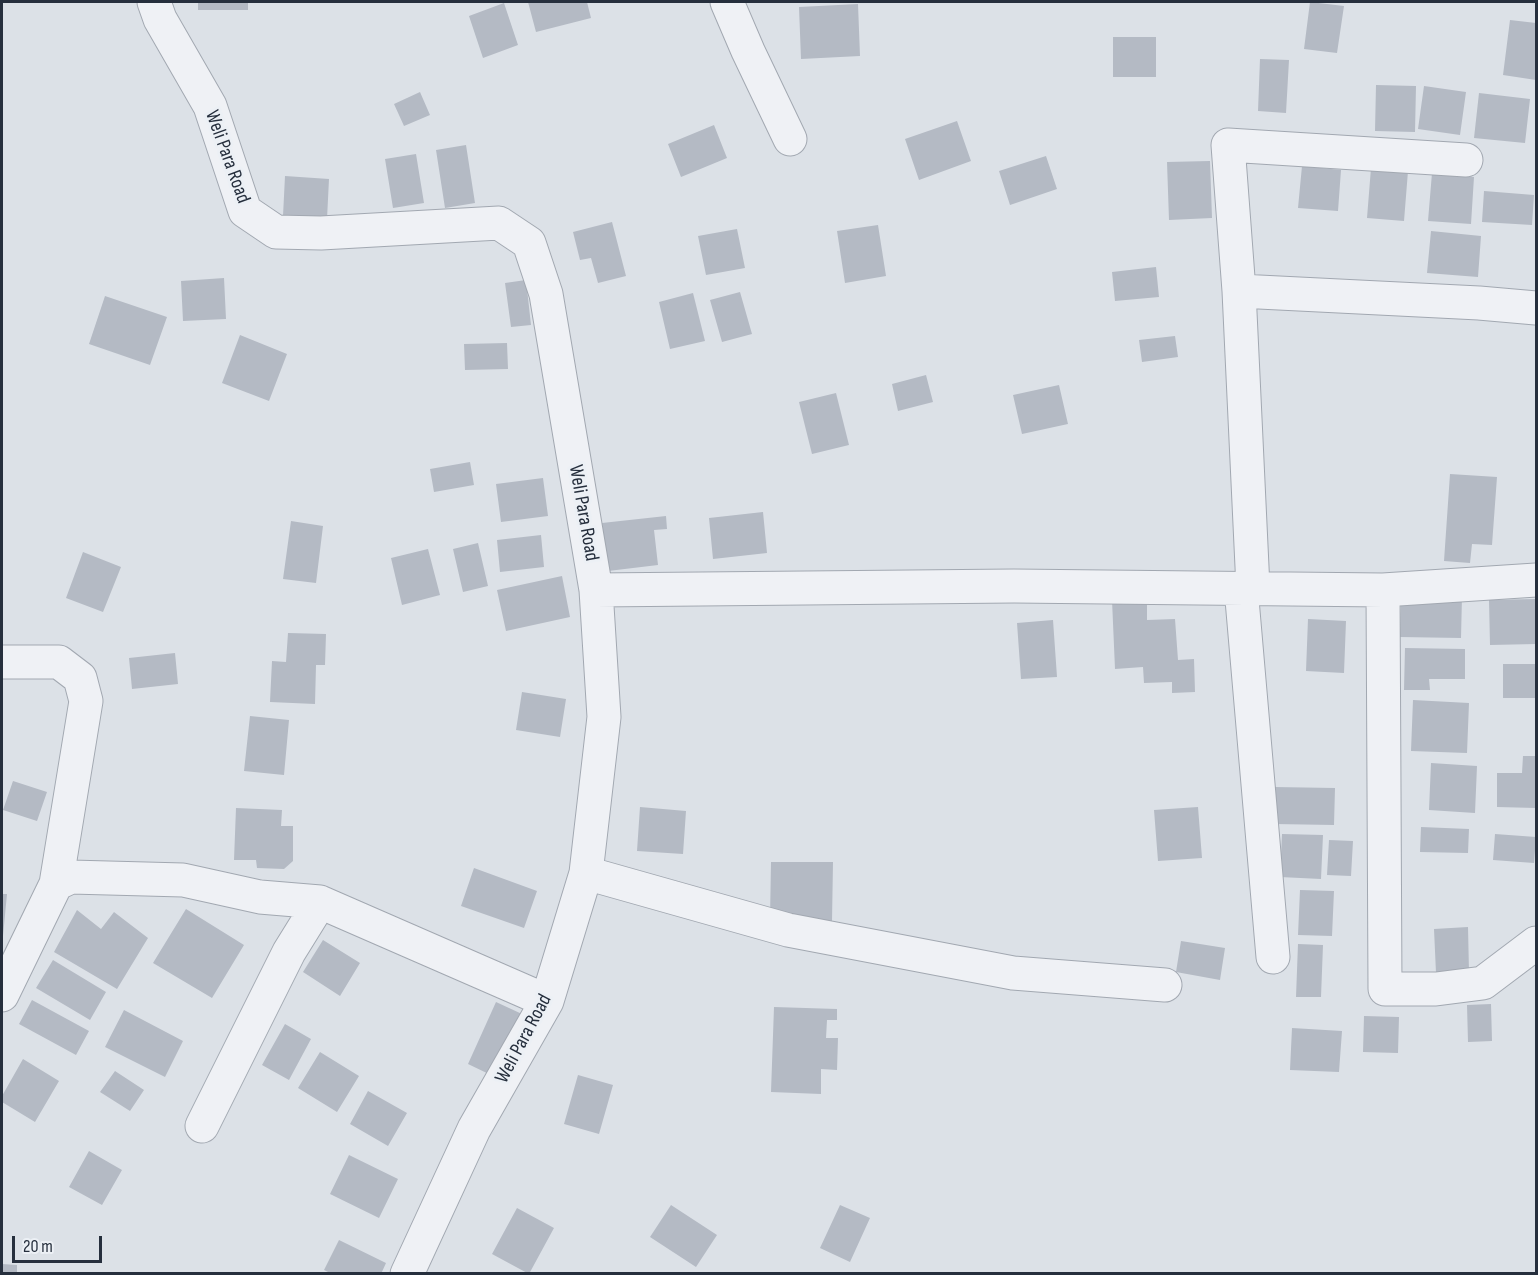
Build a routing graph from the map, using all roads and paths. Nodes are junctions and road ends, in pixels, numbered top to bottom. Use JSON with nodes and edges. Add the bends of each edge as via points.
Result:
{"nodes":[{"id":1,"x":154,"y":2,"type":"edge"},
{"id":2,"x":727,"y":2,"type":"edge"},
{"id":3,"x":790,"y":139,"type":"dead end"},
{"id":4,"x":1466,"y":160,"type":"dead end"},
{"id":5,"x":1239,"y":291,"type":"junction"},
{"id":6,"x":1536,"y":308,"type":"edge"},
{"id":7,"x":1536,"y":580,"type":"edge"},
{"id":8,"x":1247,"y":588,"type":"junction"},
{"id":9,"x":596,"y":590,"type":"junction"},
{"id":10,"x":1383,"y":590,"type":"junction"},
{"id":11,"x":2,"y":662,"type":"edge"},
{"id":12,"x":586,"y":873,"type":"junction"},
{"id":13,"x":56,"y":884,"type":"junction"},
{"id":14,"x":320,"y":902,"type":"junction"},
{"id":15,"x":1536,"y":943,"type":"edge"},
{"id":16,"x":1274,"y":957,"type":"dead end"},
{"id":17,"x":1165,"y":984,"type":"dead end"},
{"id":18,"x":2,"y":995,"type":"edge"},
{"id":19,"x":547,"y":1001,"type":"junction"},
{"id":20,"x":202,"y":1126,"type":"dead end"},
{"id":21,"x":407,"y":1274,"type":"edge"}],
"edges":[{"from":1,"to":9,"type":"street","name":"Weli Para Road","via":[[210,106],[246,211],[276,232],[499,223],[529,243],[546,294]]},
{"from":2,"to":3,"type":"street"},
{"from":4,"to":5,"type":"street","via":[[1228,145]]},
{"from":5,"to":6,"type":"street"},
{"from":5,"to":8,"type":"street"},
{"from":7,"to":10,"type":"street"},
{"from":8,"to":9,"type":"street"},
{"from":8,"to":10,"type":"street"},
{"from":8,"to":16,"type":"street"},
{"from":9,"to":12,"type":"street","name":"Weli Para Road","via":[[604,717]]},
{"from":10,"to":15,"type":"street","via":[[1385,989],[1436,990],[1483,983]]},
{"from":11,"to":13,"type":"street","via":[[59,662],[80,678],[86,701]]},
{"from":12,"to":17,"type":"street","via":[[788,930],[1013,973]]},
{"from":12,"to":19,"type":"street","name":"Weli Para Road"},
{"from":13,"to":14,"type":"street","via":[[70,878],[183,880],[260,897]]},
{"from":13,"to":18,"type":"street"},
{"from":14,"to":19,"type":"street"},
{"from":14,"to":20,"type":"street","via":[[290,952]]},
{"from":19,"to":21,"type":"street","name":"Weli Para Road","via":[[474,1130]]}]}
